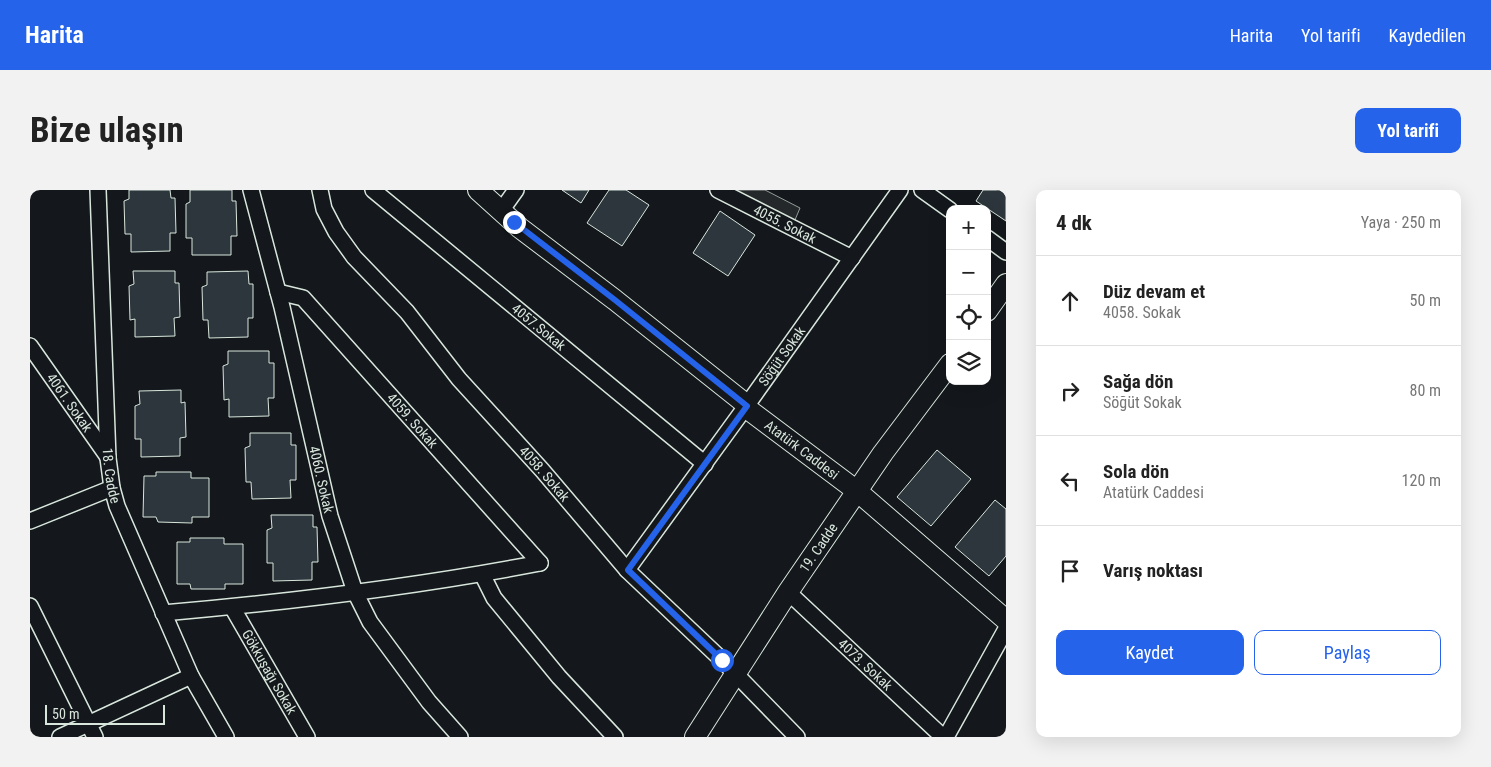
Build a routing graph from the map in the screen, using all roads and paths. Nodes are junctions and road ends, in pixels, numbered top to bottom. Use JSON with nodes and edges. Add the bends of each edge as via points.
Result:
{"nodes":[{"id":1,"x":98,"y":190,"type":"edge"},
{"id":2,"x":251,"y":190,"type":"edge"},
{"id":3,"x":320,"y":190,"type":"edge"},
{"id":4,"x":373,"y":190,"type":"edge"},
{"id":5,"x":478,"y":190,"type":"edge"},
{"id":6,"x":516,"y":190,"type":"edge"},
{"id":7,"x":718,"y":190,"type":"edge"},
{"id":8,"x":900,"y":190,"type":"edge"},
{"id":9,"x":922,"y":190,"type":"edge"},
{"id":10,"x":946,"y":207,"type":"edge"},
{"id":11,"x":501,"y":211,"type":"junction"},
{"id":12,"x":991,"y":241,"type":"edge"},
{"id":13,"x":1006,"y":252,"type":"edge"},
{"id":14,"x":852,"y":258,"type":"junction"},
{"id":15,"x":1006,"y":284,"type":"edge"},
{"id":16,"x":278,"y":292,"type":"junction"},
{"id":17,"x":991,"y":305,"type":"edge"},
{"id":18,"x":30,"y":346,"type":"edge"},
{"id":19,"x":946,"y":369,"type":"edge"},
{"id":20,"x":747,"y":406,"type":"junction"},
{"id":21,"x":108,"y":458,"type":"junction"},
{"id":22,"x":705,"y":464,"type":"junction"},
{"id":23,"x":112,"y":488,"type":"junction"},
{"id":24,"x":857,"y":491,"type":"junction"},
{"id":25,"x":30,"y":521,"type":"edge"},
{"id":26,"x":628,"y":570,"type":"junction"},
{"id":27,"x":482,"y":574,"type":"junction"},
{"id":28,"x":355,"y":592,"type":"junction"},
{"id":29,"x":788,"y":592,"type":"junction"},
{"id":30,"x":30,"y":606,"type":"edge"},
{"id":31,"x":232,"y":607,"type":"junction"},
{"id":32,"x":162,"y":613,"type":"junction"},
{"id":33,"x":1006,"y":620,"type":"edge"},
{"id":34,"x":1006,"y":629,"type":"edge"},
{"id":35,"x":736,"y":674,"type":"junction"},
{"id":36,"x":191,"y":676,"type":"junction"},
{"id":37,"x":92,"y":730,"type":"edge"},
{"id":38,"x":60,"y":737,"type":"edge"},
{"id":39,"x":226,"y":737,"type":"edge"},
{"id":40,"x":307,"y":737,"type":"edge"},
{"id":41,"x":460,"y":737,"type":"edge"},
{"id":42,"x":615,"y":737,"type":"edge"},
{"id":43,"x":695,"y":737,"type":"edge"},
{"id":44,"x":797,"y":737,"type":"edge"},
{"id":45,"x":944,"y":737,"type":"edge"}],
"edges":[{"from":1,"to":21,"type":"street","name":"18. Cadde"},
{"from":2,"to":16,"type":"street","name":"4060. Sokak"},
{"from":3,"to":26,"type":"street","name":"4058. Sokak","via":[[324,209],[354,257],[406,312],[459,379]]},
{"from":4,"to":22,"type":"street","name":"4057.Sokak"},
{"from":5,"to":11,"type":"street","name":"Atatürk Caddesi"},
{"from":6,"to":11,"type":"street"},
{"from":7,"to":14,"type":"street","name":"4055. Sokak"},
{"from":8,"to":14,"type":"street","name":"Söğüt Sokak"},
{"from":9,"to":10,"type":"street"},
{"from":11,"to":20,"type":"street","name":"Atatürk Caddesi"},
{"from":12,"to":13,"type":"street"},
{"from":14,"to":20,"type":"street","name":"Söğüt Sokak"},
{"from":15,"to":17,"type":"street"},
{"from":16,"to":27,"type":"street","name":"4059. Sokak","via":[[303,298],[540,563]]},
{"from":16,"to":28,"type":"street","name":"4060. Sokak","via":[[330,516]]},
{"from":18,"to":21,"type":"street","name":"4061. Sokak"},
{"from":19,"to":24,"type":"street","name":"19. Cadde"},
{"from":20,"to":22,"type":"street","name":"Söğüt Sokak"},
{"from":20,"to":24,"type":"street","name":"Atatürk Caddesi"},
{"from":21,"to":23,"type":"street","name":"18. Cadde"},
{"from":22,"to":26,"type":"street","name":"Söğüt Sokak"},
{"from":23,"to":25,"type":"street"},
{"from":23,"to":32,"type":"street","name":"18. Cadde"},
{"from":24,"to":29,"type":"street","name":"19. Cadde"},
{"from":24,"to":33,"type":"street","name":"Atatürk Caddesi"},
{"from":26,"to":35,"type":"street","name":"4058. Sokak"},
{"from":27,"to":28,"type":"street"},
{"from":27,"to":42,"type":"street","via":[[494,598]]},
{"from":28,"to":31,"type":"street"},
{"from":28,"to":41,"type":"street","name":"4060. Sokak","via":[[370,622],[429,702]]},
{"from":29,"to":35,"type":"street","name":"19. Cadde"},
{"from":29,"to":45,"type":"street","name":"4073. Sokak"},
{"from":30,"to":37,"type":"street"},
{"from":31,"to":32,"type":"street"},
{"from":31,"to":40,"type":"street","name":"Gökkuşağı Sokak"},
{"from":32,"to":36,"type":"street","name":"18. Cadde"},
{"from":34,"to":45,"type":"street"},
{"from":35,"to":43,"type":"street","name":"19. Cadde"},
{"from":35,"to":44,"type":"street","name":"4058. Sokak"},
{"from":36,"to":37,"type":"street"},
{"from":36,"to":39,"type":"street","name":"18. Cadde"},
{"from":37,"to":38,"type":"street"}]}
